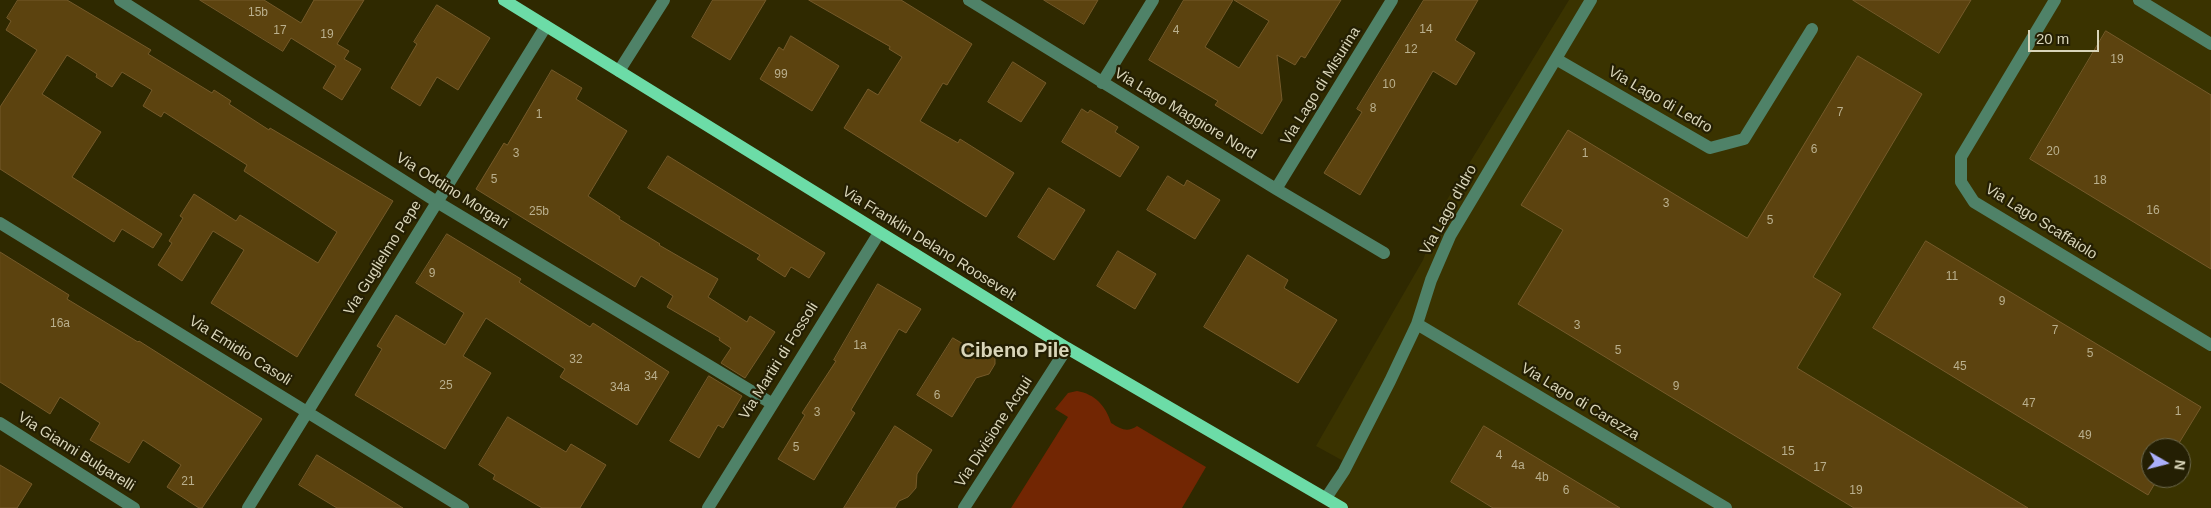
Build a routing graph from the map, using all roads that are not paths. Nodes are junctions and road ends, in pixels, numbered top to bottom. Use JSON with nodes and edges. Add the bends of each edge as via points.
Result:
{"nodes":[{"id":1,"x":120,"y":0,"type":"edge"},
{"id":2,"x":504,"y":0,"type":"edge"},
{"id":3,"x":664,"y":0,"type":"edge"},
{"id":4,"x":969,"y":0,"type":"edge"},
{"id":5,"x":1152,"y":0,"type":"edge"},
{"id":6,"x":1392,"y":0,"type":"edge"},
{"id":7,"x":1591,"y":0,"type":"edge"},
{"id":8,"x":2055,"y":0,"type":"edge"},
{"id":9,"x":2139,"y":0,"type":"edge"},
{"id":10,"x":546,"y":26,"type":"junction"},
{"id":11,"x":1812,"y":29,"type":"dead end"},
{"id":12,"x":2210,"y":41,"type":"edge"},
{"id":13,"x":1556,"y":59,"type":"junction"},
{"id":14,"x":618,"y":71,"type":"junction"},
{"id":15,"x":1102,"y":83,"type":"junction"},
{"id":16,"x":1276,"y":189,"type":"junction"},
{"id":17,"x":437,"y":202,"type":"junction"},
{"id":18,"x":0,"y":223,"type":"edge"},
{"id":19,"x":879,"y":233,"type":"junction"},
{"id":20,"x":1384,"y":253,"type":"dead end"},
{"id":21,"x":1417,"y":324,"type":"junction"},
{"id":22,"x":2211,"y":345,"type":"edge"},
{"id":23,"x":1067,"y":348,"type":"junction"},
{"id":24,"x":771,"y":403,"type":"junction"},
{"id":25,"x":307,"y":411,"type":"junction"},
{"id":26,"x":0,"y":423,"type":"edge"},
{"id":27,"x":1326,"y":498,"type":"junction"},
{"id":28,"x":134,"y":508,"type":"edge"},
{"id":29,"x":248,"y":508,"type":"edge"},
{"id":30,"x":463,"y":508,"type":"edge"},
{"id":31,"x":708,"y":508,"type":"edge"},
{"id":32,"x":964,"y":508,"type":"edge"},
{"id":33,"x":1342,"y":508,"type":"edge"},
{"id":34,"x":1726,"y":508,"type":"edge"}],
"edges":[{"from":1,"to":17,"type":"street","name":"Via Oddino Morgari"},
{"from":2,"to":10,"type":"main road","name":"Via Franklin Delano Roosevelt"},
{"from":3,"to":14,"type":"street"},
{"from":4,"to":15,"type":"street","name":"Via Lago Maggiore Nord"},
{"from":5,"to":15,"type":"street"},
{"from":6,"to":16,"type":"street","name":"Via Lago di Misurina"},
{"from":7,"to":13,"type":"street","name":"Via Lago d'Idro"},
{"from":8,"to":22,"type":"street","name":"Via Lago Scaffaiolo","via":[[1961,157],[1962,182],[1974,202]]},
{"from":9,"to":12,"type":"street"},
{"from":10,"to":14,"type":"main road","name":"Via Franklin Delano Roosevelt"},
{"from":10,"to":17,"type":"street","name":"Via Guglielmo Pepe"},
{"from":11,"to":13,"type":"street","name":"Via Lago di Ledro","via":[[1744,139],[1710,148]]},
{"from":13,"to":21,"type":"street","name":"Via Lago d'Idro","via":[[1450,236]]},
{"from":14,"to":19,"type":"main road","name":"Via Franklin Delano Roosevelt"},
{"from":15,"to":16,"type":"street","name":"Via Lago Maggiore Nord"},
{"from":16,"to":20,"type":"street","name":"Via Lago Maggiore Nord"},
{"from":17,"to":24,"type":"street","name":"Via Oddino Morgari"},
{"from":17,"to":25,"type":"street","name":"Via Guglielmo Pepe"},
{"from":18,"to":25,"type":"street","name":"Via Emidio Casoli"},
{"from":19,"to":23,"type":"main road","name":"Via Franklin Delano Roosevelt"},
{"from":19,"to":24,"type":"street","name":"Via Martiri di Fossoli"},
{"from":21,"to":27,"type":"street","name":"Via Lago d'Idro","via":[[1344,471]]},
{"from":21,"to":34,"type":"street","name":"Via Lago di Carezza"},
{"from":23,"to":27,"type":"main road","name":"Via Franklin Delano Roosevelt"},
{"from":23,"to":32,"type":"street","name":"Via Divisione Acqui"},
{"from":24,"to":31,"type":"street","name":"Via Martiri di Fossoli"},
{"from":25,"to":29,"type":"street","name":"Via Guglielmo Pepe"},
{"from":25,"to":30,"type":"street","name":"Via Emidio Casoli"},
{"from":26,"to":28,"type":"street","name":"Via Gianni Bulgarelli"},
{"from":27,"to":33,"type":"main road","name":"Via Franklin Delano Roosevelt"}]}
